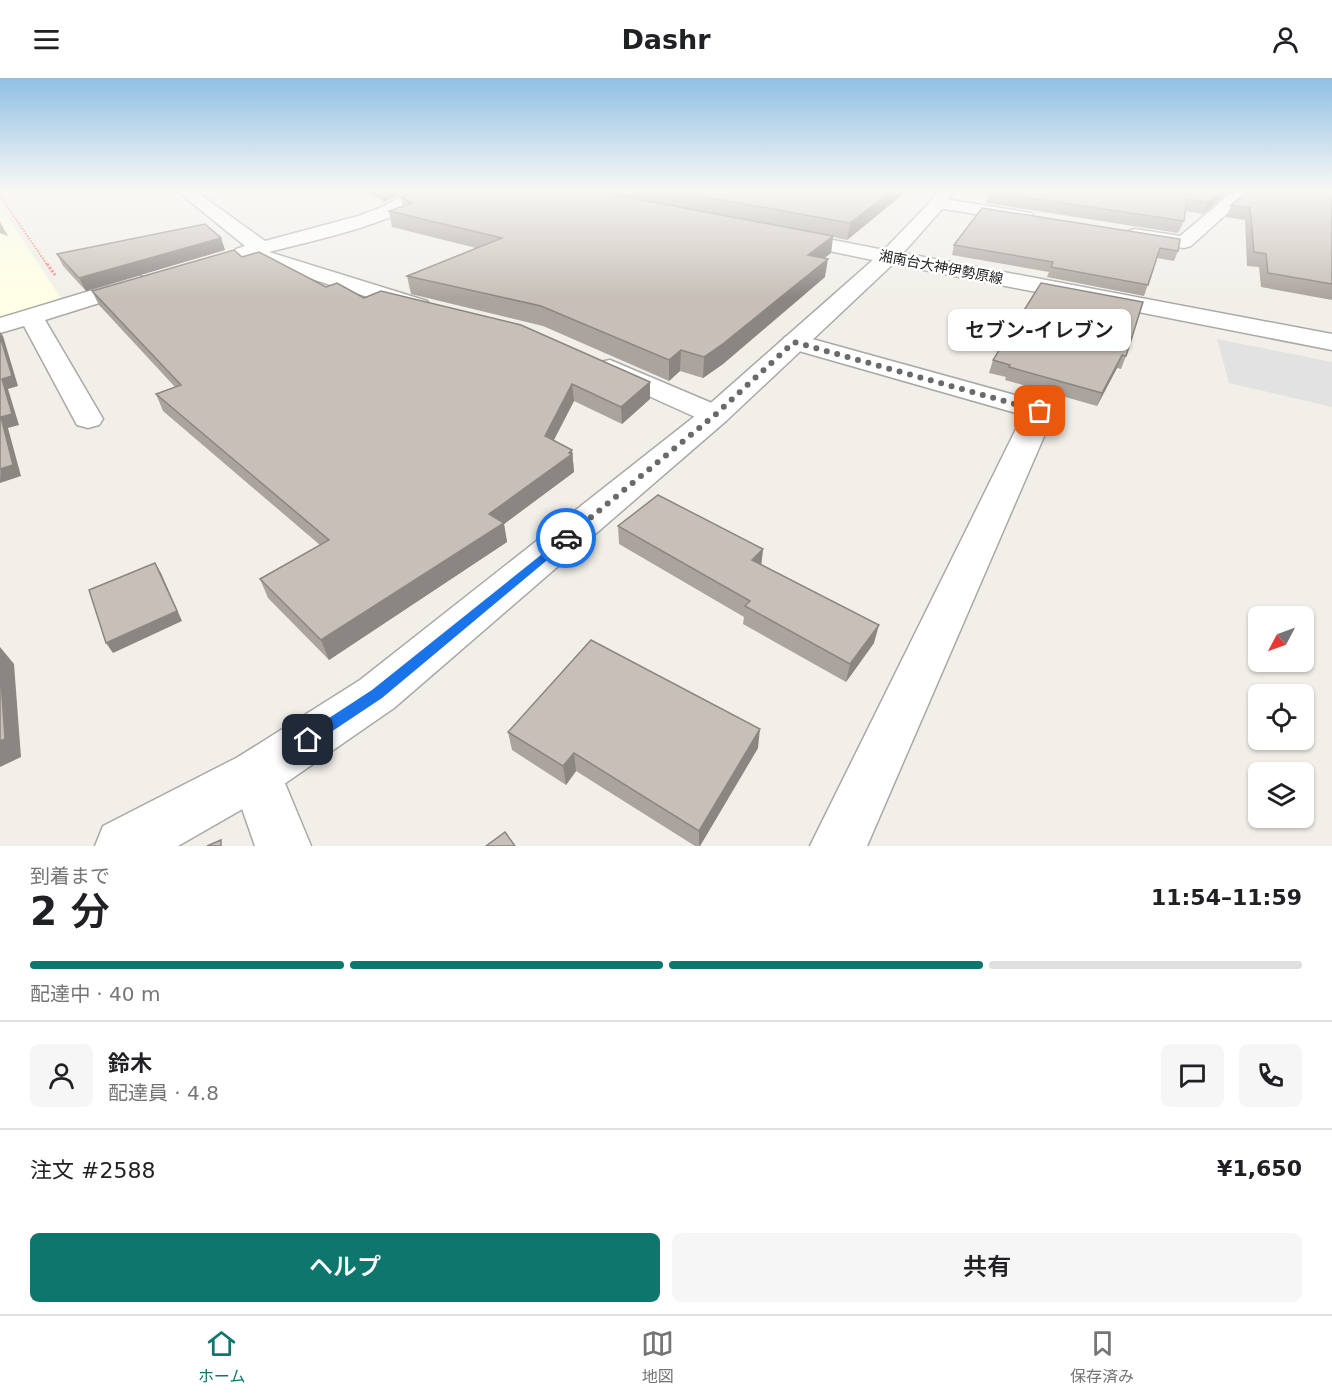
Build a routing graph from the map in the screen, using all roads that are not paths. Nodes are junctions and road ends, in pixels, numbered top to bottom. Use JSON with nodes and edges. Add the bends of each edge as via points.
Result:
{"nodes":[{"id":1,"x":231,"y":226,"type":"edge"},
{"id":2,"x":334,"y":226,"type":"edge"},
{"id":3,"x":916,"y":226,"type":"edge"},
{"id":4,"x":1203,"y":226,"type":"edge"},
{"id":5,"x":1113,"y":231,"type":"edge"},
{"id":6,"x":771,"y":234,"type":"edge"},
{"id":7,"x":246,"y":252,"type":"junction"},
{"id":8,"x":888,"y":256,"type":"junction"},
{"id":9,"x":162,"y":276,"type":"edge"},
{"id":10,"x":444,"y":312,"type":"edge"},
{"id":11,"x":31,"y":316,"type":"junction"},
{"id":12,"x":0,"y":326,"type":"edge"},
{"id":13,"x":794,"y":342,"type":"junction"},
{"id":14,"x":1332,"y":342,"type":"edge"},
{"id":15,"x":585,"y":357,"type":"edge"},
{"id":16,"x":715,"y":415,"type":"junction"},
{"id":17,"x":88,"y":419,"type":"dead end"},
{"id":18,"x":256,"y":774,"type":"junction"},
{"id":19,"x":123,"y":846,"type":"edge"},
{"id":20,"x":283,"y":846,"type":"edge"},
{"id":21,"x":838,"y":846,"type":"edge"}],
"edges":[{"from":1,"to":7,"type":"street","via":[[255,244]]},
{"from":2,"to":7,"type":"street"},
{"from":3,"to":8,"type":"street"},
{"from":4,"to":5,"type":"street","via":[[1184,242]]},
{"from":6,"to":8,"type":"street","name":"湘南台大神伊勢原線"},
{"from":7,"to":10,"type":"street"},
{"from":8,"to":13,"type":"street"},
{"from":8,"to":14,"type":"street","name":"湘南台大神伊勢原線"},
{"from":9,"to":11,"type":"street"},
{"from":11,"to":12,"type":"street"},
{"from":11,"to":17,"type":"street"},
{"from":13,"to":16,"type":"street"},
{"from":13,"to":21,"type":"street","via":[[1040,411]]},
{"from":15,"to":16,"type":"street"},
{"from":16,"to":18,"type":"street","via":[[377,694]]},
{"from":18,"to":19,"type":"street"},
{"from":18,"to":20,"type":"street"}]}
